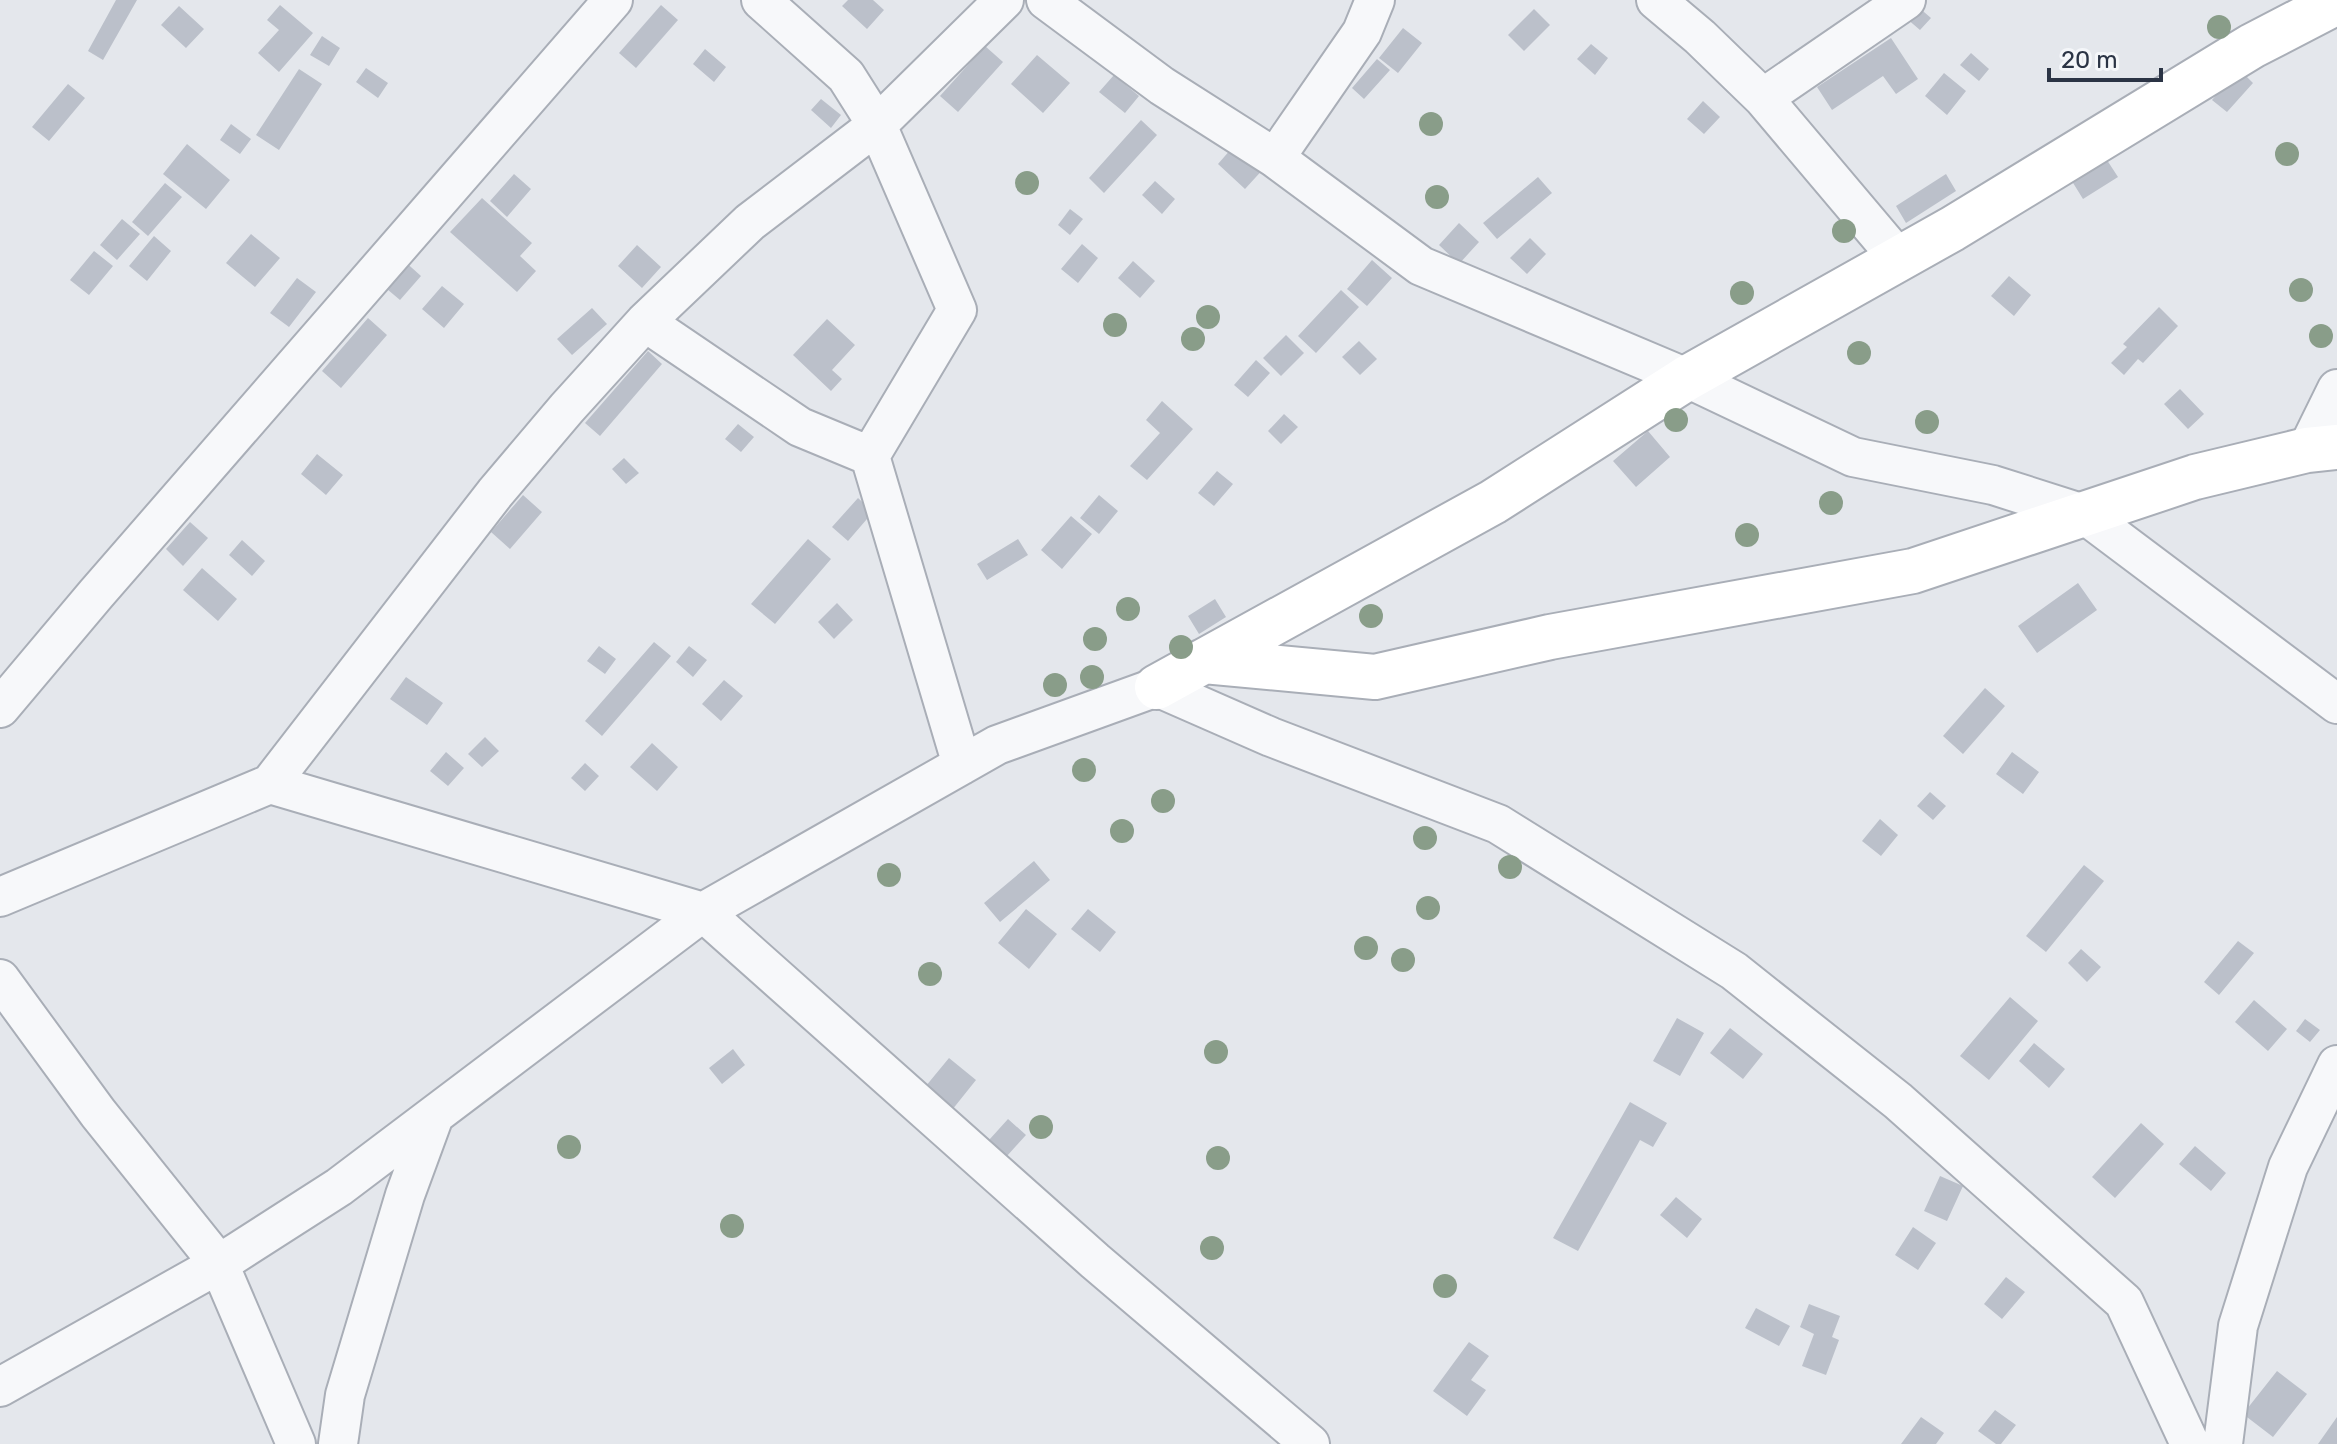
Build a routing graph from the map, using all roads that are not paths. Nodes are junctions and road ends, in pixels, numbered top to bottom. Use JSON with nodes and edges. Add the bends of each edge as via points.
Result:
{"nodes":[{"id":1,"x":613,"y":0,"type":"edge"},
{"id":2,"x":761,"y":0,"type":"edge"},
{"id":3,"x":1004,"y":0,"type":"edge"},
{"id":4,"x":1046,"y":0,"type":"edge"},
{"id":5,"x":1375,"y":0,"type":"edge"},
{"id":6,"x":1656,"y":0,"type":"edge"},
{"id":7,"x":1906,"y":0,"type":"edge"},
{"id":8,"x":2330,"y":0,"type":"edge"},
{"id":9,"x":2337,"y":2,"type":"edge"},
{"id":10,"x":1763,"y":98,"type":"junction"},
{"id":11,"x":877,"y":125,"type":"junction"},
{"id":12,"x":1275,"y":158,"type":"junction"},
{"id":13,"x":1899,"y":259,"type":"junction"},
{"id":14,"x":645,"y":322,"type":"junction"},
{"id":15,"x":1687,"y":378,"type":"junction"},
{"id":16,"x":2337,"y":389,"type":"edge"},
{"id":17,"x":2322,"y":448,"type":"edge"},
{"id":18,"x":870,"y":456,"type":"junction"},
{"id":19,"x":2084,"y":514,"type":"junction"},
{"id":20,"x":1204,"y":661,"type":"junction"},
{"id":21,"x":1157,"y":687,"type":"junction"},
{"id":22,"x":2337,"y":704,"type":"edge"},
{"id":23,"x":0,"y":708,"type":"edge"},
{"id":24,"x":962,"y":765,"type":"junction"},
{"id":25,"x":270,"y":784,"type":"junction"},
{"id":26,"x":0,"y":897,"type":"edge"},
{"id":27,"x":703,"y":912,"type":"junction"},
{"id":28,"x":0,"y":979,"type":"edge"},
{"id":29,"x":2337,"y":1065,"type":"edge"},
{"id":30,"x":434,"y":1116,"type":"junction"},
{"id":31,"x":219,"y":1264,"type":"junction"},
{"id":32,"x":0,"y":1387,"type":"edge"},
{"id":33,"x":296,"y":1444,"type":"edge"},
{"id":34,"x":338,"y":1444,"type":"edge"},
{"id":35,"x":1310,"y":1444,"type":"edge"},
{"id":36,"x":2190,"y":1444,"type":"edge"},
{"id":37,"x":2223,"y":1444,"type":"edge"}],
"edges":[{"from":1,"to":23,"type":"street"},
{"from":2,"to":11,"type":"street","via":[[846,76]]},
{"from":3,"to":11,"type":"street"},
{"from":4,"to":12,"type":"street","via":[[1162,86]]},
{"from":5,"to":12,"type":"street","via":[[1362,32]]},
{"from":6,"to":10,"type":"street"},
{"from":7,"to":10,"type":"street"},
{"from":8,"to":9,"type":"street"},
{"from":9,"to":13,"type":"street","via":[[2252,46]]},
{"from":10,"to":13,"type":"street"},
{"from":11,"to":14,"type":"street","via":[[750,222]]},
{"from":11,"to":18,"type":"street","via":[[957,310]]},
{"from":12,"to":15,"type":"street","via":[[1421,266]]},
{"from":13,"to":15,"type":"street"},
{"from":14,"to":18,"type":"street","via":[[800,427]]},
{"from":14,"to":25,"type":"street","via":[[495,493]]},
{"from":15,"to":19,"type":"street","via":[[1853,457],[1993,485]]},
{"from":15,"to":20,"type":"street","via":[[1493,502]]},
{"from":16,"to":17,"type":"street"},
{"from":17,"to":19,"type":"street","via":[[2195,477]]},
{"from":18,"to":24,"type":"street"},
{"from":19,"to":20,"type":"street","via":[[1913,571],[1550,637],[1375,677]]},
{"from":19,"to":22,"type":"street"},
{"from":20,"to":21,"type":"street"},
{"from":21,"to":24,"type":"street","via":[[997,745]]},
{"from":21,"to":36,"type":"street","via":[[1498,824],[1734,971],[1898,1101],[2124,1302]]},
{"from":24,"to":27,"type":"street"},
{"from":25,"to":26,"type":"street"},
{"from":25,"to":27,"type":"street"},
{"from":27,"to":30,"type":"street"},
{"from":27,"to":35,"type":"street","via":[[1095,1261]]},
{"from":28,"to":31,"type":"street"},
{"from":29,"to":37,"type":"street","via":[[2288,1167],[2238,1326]]},
{"from":30,"to":31,"type":"street","via":[[339,1187]]},
{"from":30,"to":34,"type":"street","via":[[345,1395]]},
{"from":31,"to":32,"type":"street"},
{"from":31,"to":33,"type":"street"}]}
